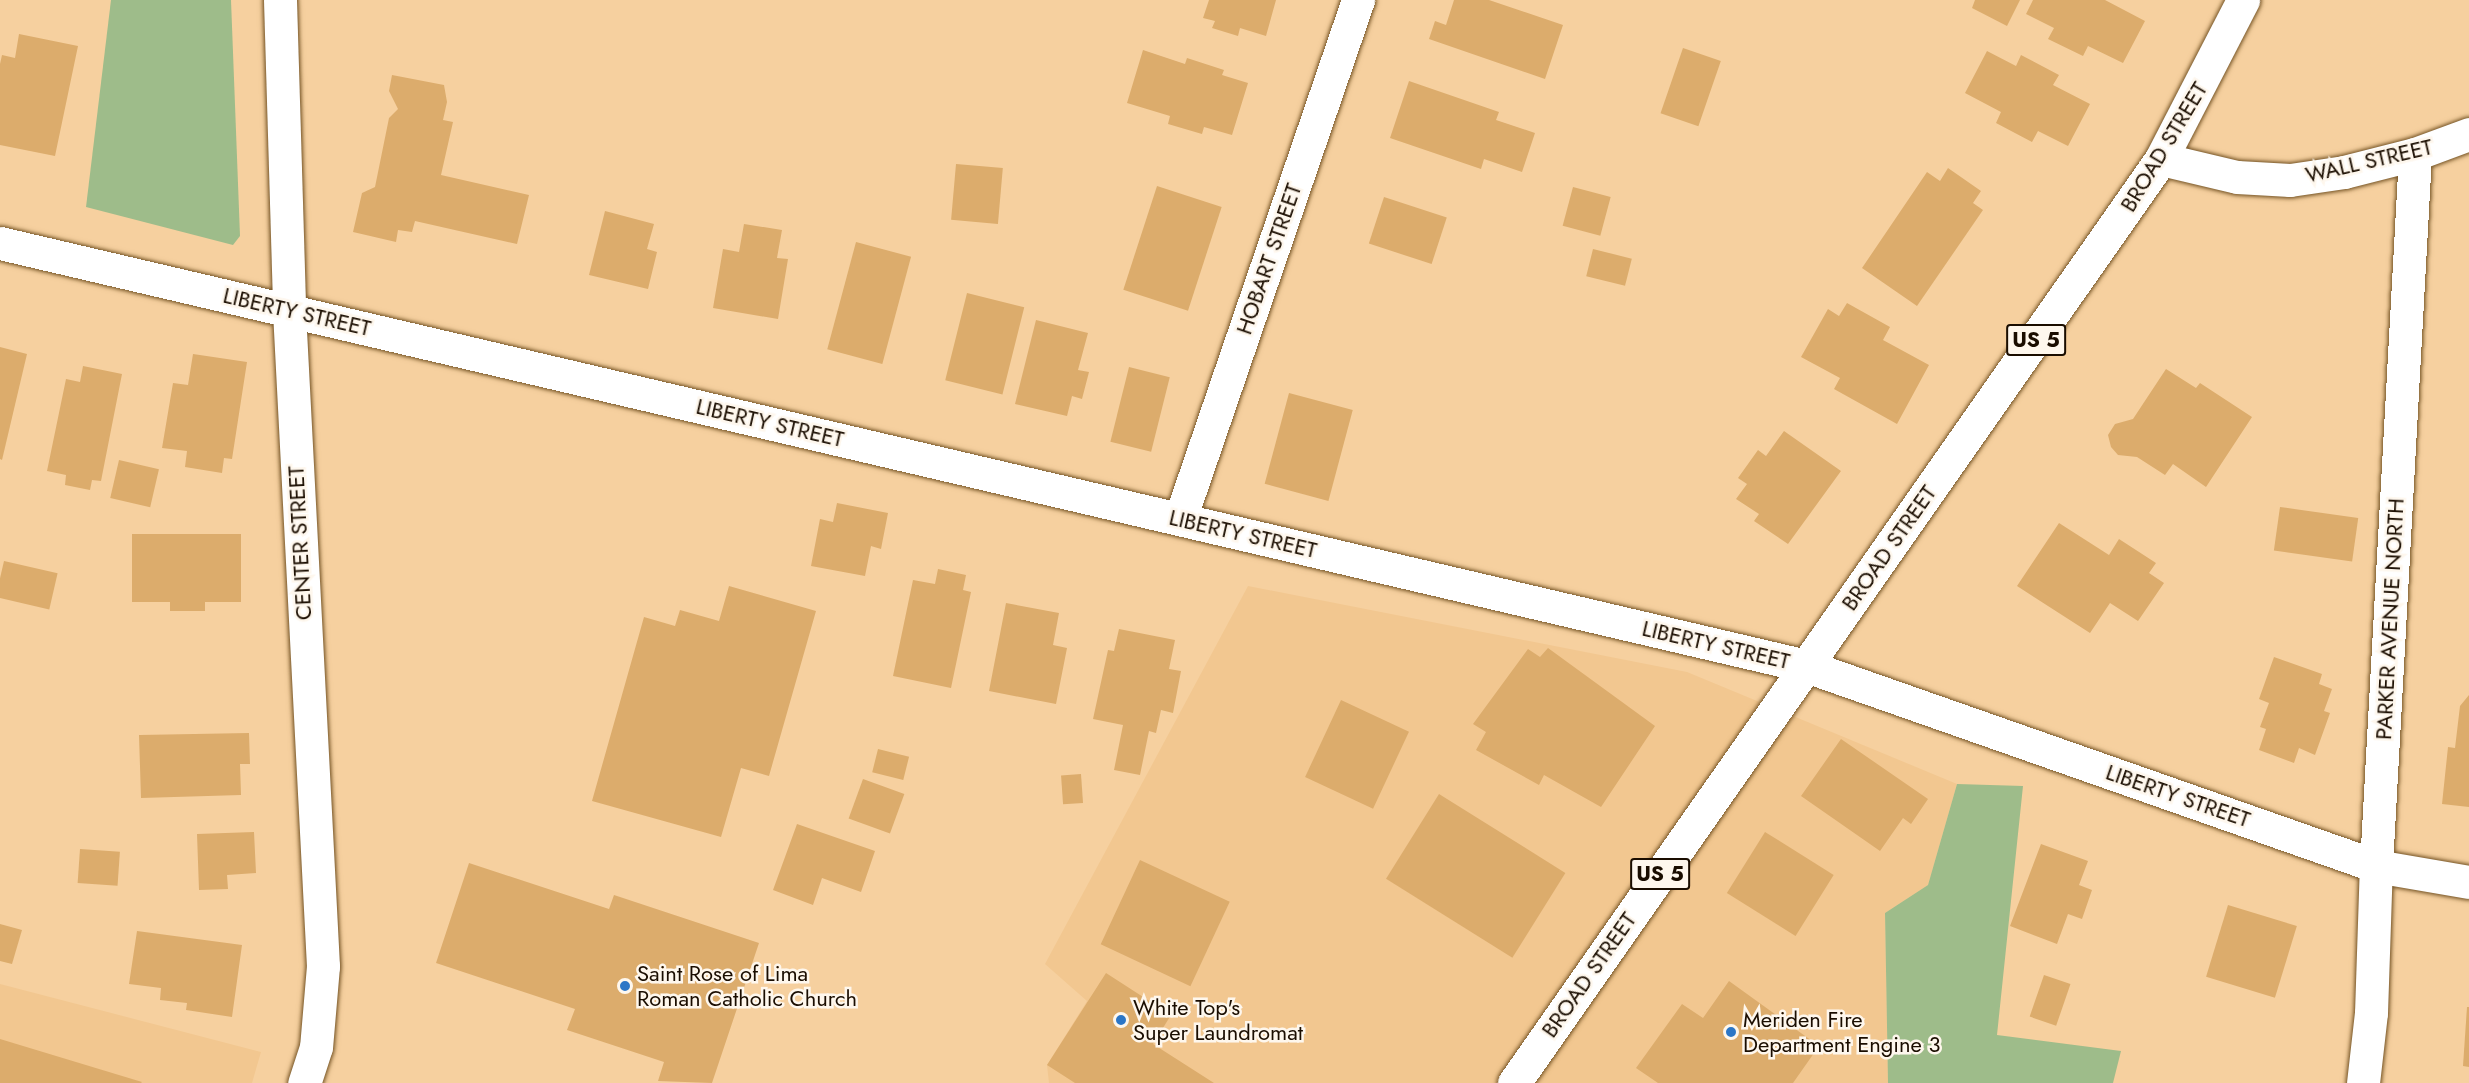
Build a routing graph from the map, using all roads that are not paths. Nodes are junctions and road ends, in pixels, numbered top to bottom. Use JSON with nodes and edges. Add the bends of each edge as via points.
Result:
{"nodes":[{"id":1,"x":280,"y":0,"type":"edge"},
{"id":2,"x":1358,"y":0,"type":"edge"},
{"id":3,"x":2243,"y":0,"type":"edge"},
{"id":4,"x":2469,"y":134,"type":"edge"},
{"id":5,"x":2415,"y":154,"type":"junction"},
{"id":6,"x":2161,"y":159,"type":"junction"},
{"id":7,"x":0,"y":243,"type":"edge"},
{"id":8,"x":290,"y":310,"type":"junction"},
{"id":9,"x":1180,"y":519,"type":"junction"},
{"id":10,"x":1806,"y":666,"type":"junction"},
{"id":11,"x":2376,"y":866,"type":"junction"},
{"id":12,"x":2469,"y":882,"type":"edge"},
{"id":13,"x":304,"y":1083,"type":"edge"},
{"id":14,"x":1514,"y":1083,"type":"edge"},
{"id":15,"x":2363,"y":1083,"type":"edge"}],
"edges":[{"from":1,"to":8,"type":"main road","name":"CENTER STREET"},
{"from":2,"to":9,"type":"main road","name":"HOBART STREET"},
{"from":3,"to":6,"type":"main road","name":"BROAD STREET","number":"US 5"},
{"from":4,"to":5,"type":"main road","name":"WALL STREET"},
{"from":5,"to":6,"type":"main road","name":"WALL STREET","via":[[2344,172],[2290,180],[2237,177]]},
{"from":5,"to":11,"type":"main road","name":"PARKER AVENUE NORTH"},
{"from":6,"to":10,"type":"main road","name":"BROAD STREET","number":"US 5"},
{"from":7,"to":8,"type":"main road","name":"LIBERTY STREET"},
{"from":8,"to":9,"type":"main road","name":"LIBERTY STREET"},
{"from":8,"to":13,"type":"main road","name":"CENTER STREET","via":[[322,966],[316,1047]]},
{"from":9,"to":10,"type":"main road","name":"LIBERTY STREET"},
{"from":10,"to":11,"type":"main road","name":"LIBERTY STREET"},
{"from":10,"to":14,"type":"main road","name":"BROAD STREET","number":"US 5"},
{"from":11,"to":12,"type":"main road","name":"LIBERTY STREET"},
{"from":11,"to":15,"type":"main road","name":"PARKER AVENUE NORTH","via":[[2371,1013]]}]}
